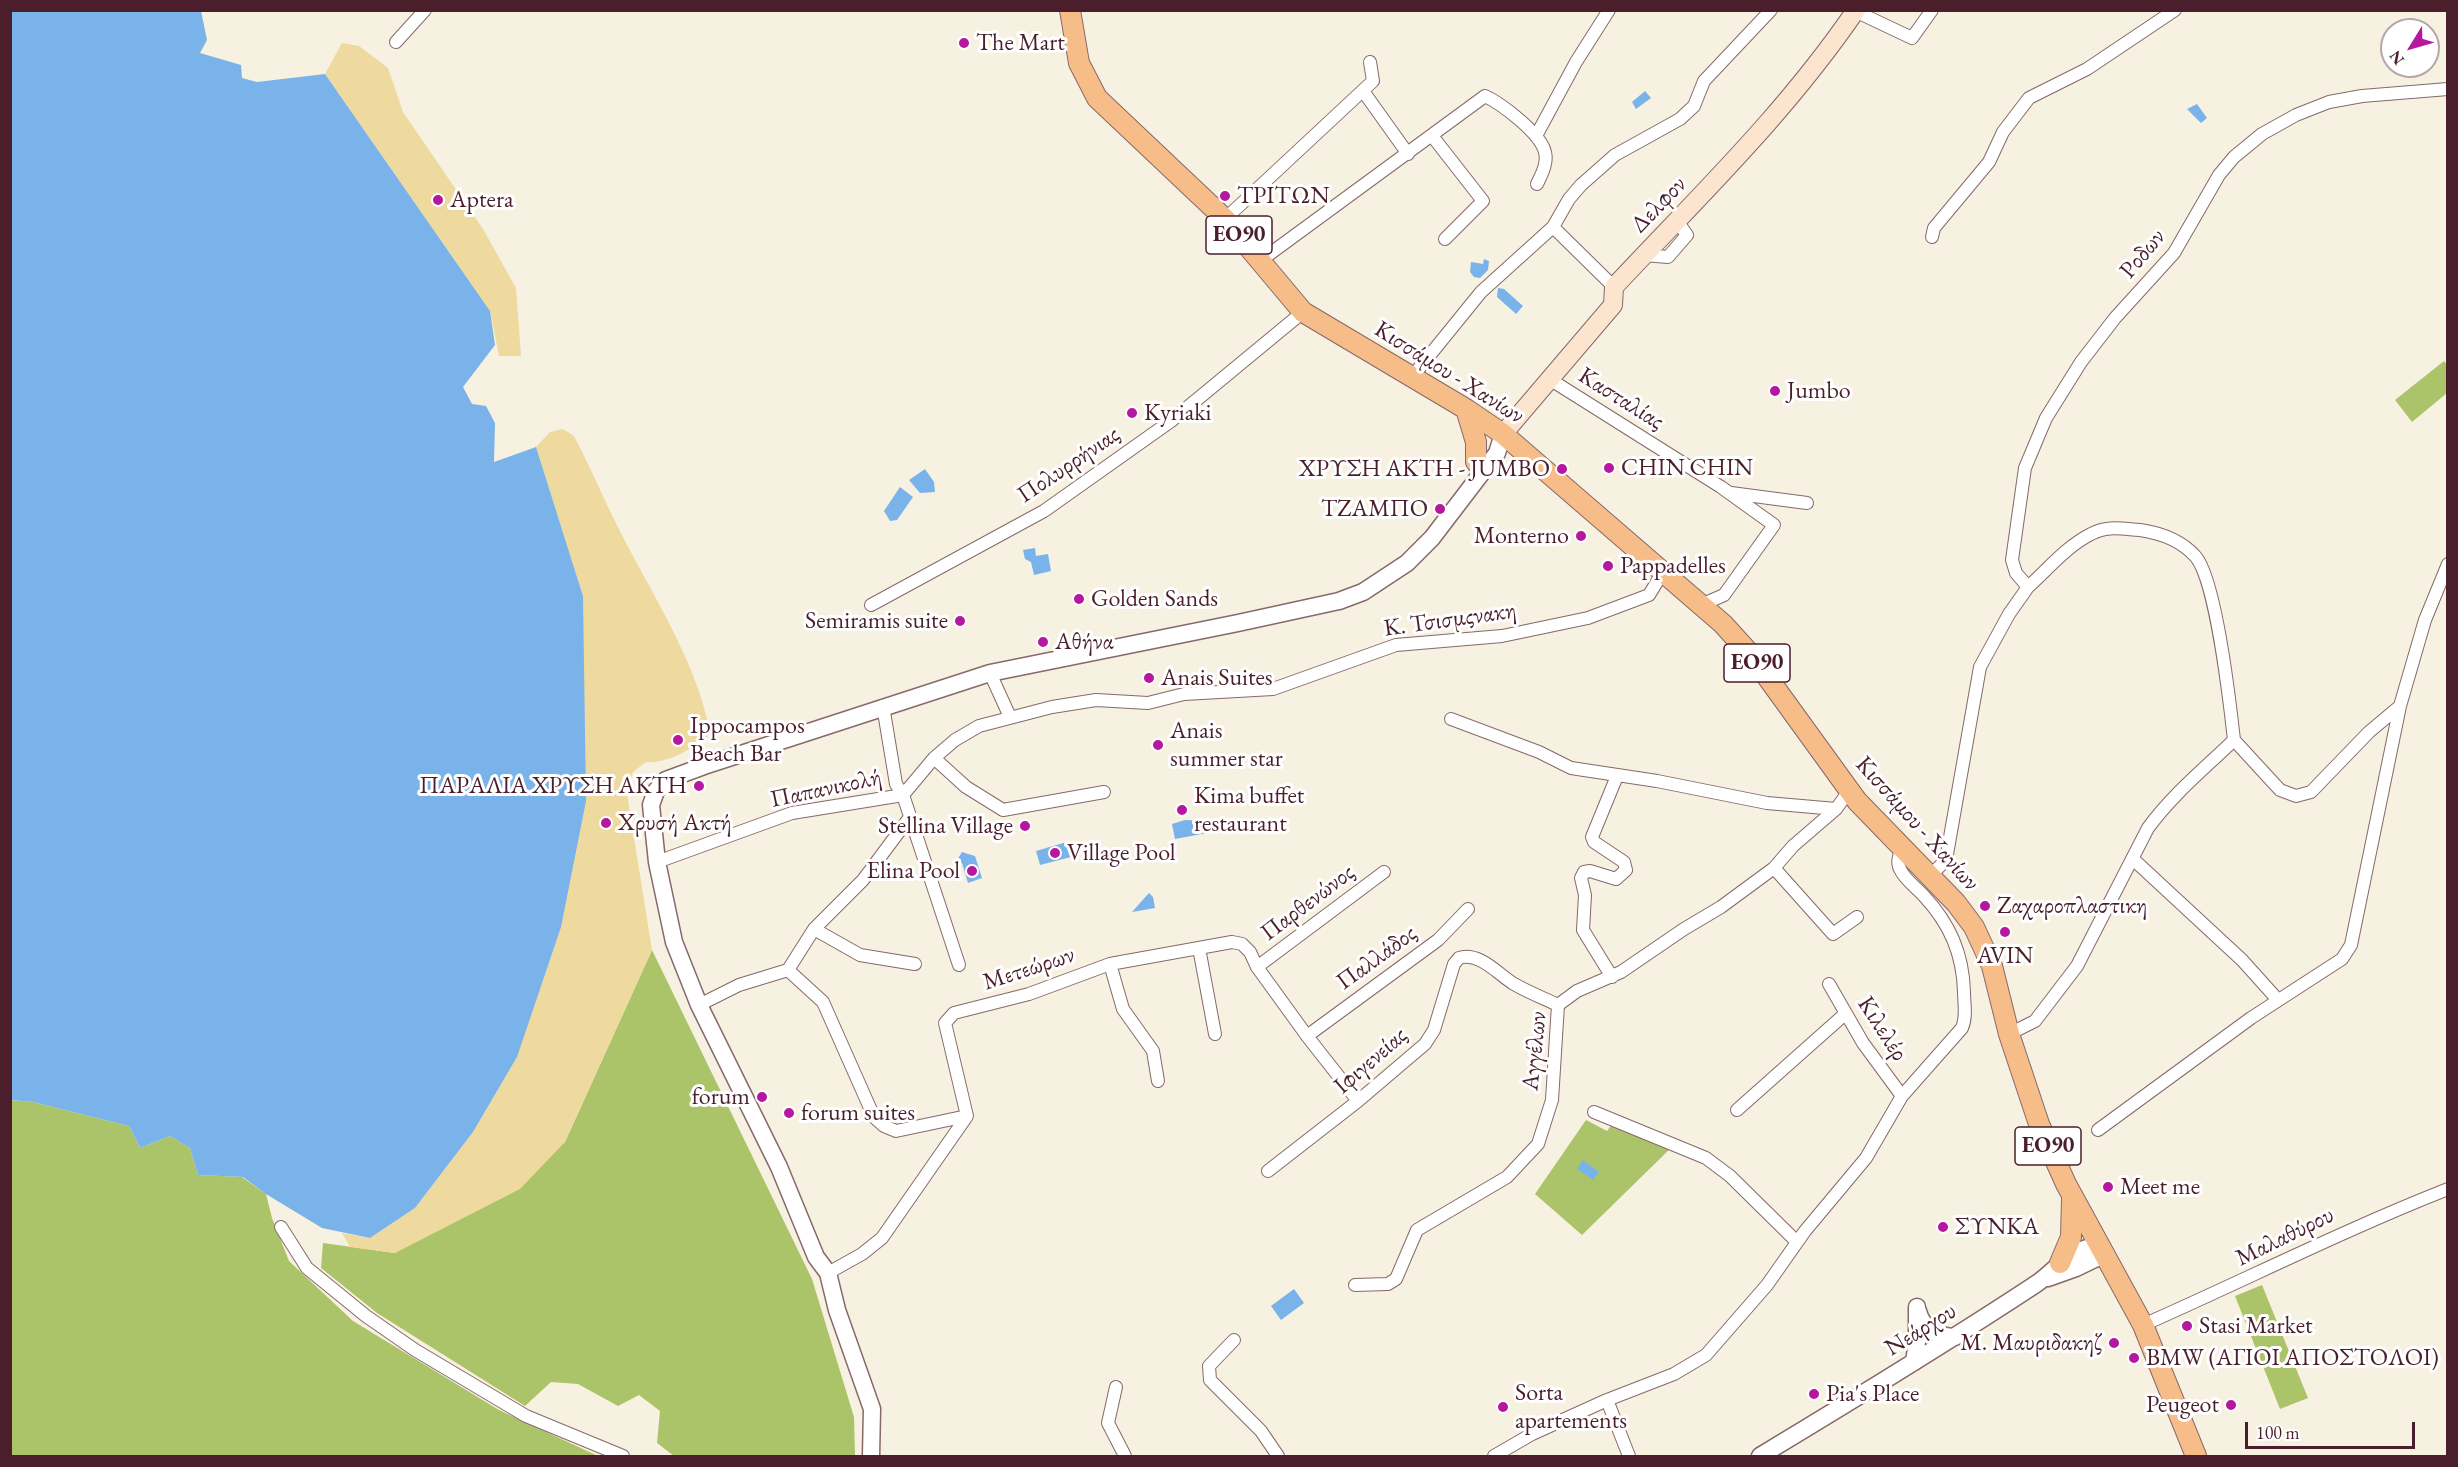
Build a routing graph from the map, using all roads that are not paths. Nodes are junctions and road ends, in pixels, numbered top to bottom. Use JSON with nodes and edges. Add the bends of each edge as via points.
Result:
{"nodes":[{"id":1,"x":425,"y":10,"type":"edge"},
{"id":2,"x":1070,"y":10,"type":"edge"},
{"id":3,"x":1610,"y":10,"type":"edge"},
{"id":4,"x":1771,"y":10,"type":"edge"},
{"id":5,"x":1932,"y":10,"type":"edge"},
{"id":6,"x":2175,"y":10,"type":"edge"},
{"id":7,"x":1856,"y":11,"type":"edge"},
{"id":8,"x":396,"y":42,"type":"dead end"},
{"id":9,"x":1370,"y":62,"type":"dead end"},
{"id":10,"x":2448,"y":89,"type":"edge"},
{"id":11,"x":1363,"y":91,"type":"junction"},
{"id":12,"x":1536,"y":136,"type":"junction"},
{"id":13,"x":1433,"y":137,"type":"junction"},
{"id":14,"x":1408,"y":154,"type":"junction"},
{"id":15,"x":1537,"y":184,"type":"dead end"},
{"id":16,"x":1225,"y":219,"type":"junction"},
{"id":17,"x":1553,"y":226,"type":"junction"},
{"id":18,"x":1932,"y":237,"type":"dead end"},
{"id":19,"x":1445,"y":239,"type":"dead end"},
{"id":20,"x":1260,"y":261,"type":"junction"},
{"id":21,"x":1609,"y":283,"type":"junction"},
{"id":22,"x":1303,"y":312,"type":"junction"},
{"id":23,"x":1412,"y":377,"type":"junction"},
{"id":24,"x":1551,"y":380,"type":"junction"},
{"id":25,"x":1466,"y":408,"type":"junction"},
{"id":26,"x":1503,"y":434,"type":"junction"},
{"id":27,"x":1476,"y":462,"type":"junction"},
{"id":28,"x":1730,"y":493,"type":"junction"},
{"id":29,"x":1463,"y":494,"type":"junction"},
{"id":30,"x":1807,"y":503,"type":"dead end"},
{"id":31,"x":2448,"y":564,"type":"edge"},
{"id":32,"x":1663,"y":572,"type":"junction"},
{"id":33,"x":2027,"y":585,"type":"junction"},
{"id":34,"x":1724,"y":595,"type":"junction"},
{"id":35,"x":871,"y":605,"type":"dead end"},
{"id":36,"x":1701,"y":605,"type":"junction"},
{"id":37,"x":1723,"y":624,"type":"junction"},
{"id":38,"x":990,"y":673,"type":"junction"},
{"id":39,"x":883,"y":706,"type":"junction"},
{"id":40,"x":2400,"y":706,"type":"junction"},
{"id":41,"x":1010,"y":717,"type":"junction"},
{"id":42,"x":1451,"y":719,"type":"dead end"},
{"id":43,"x":2234,"y":740,"type":"junction"},
{"id":44,"x":934,"y":758,"type":"junction"},
{"id":45,"x":1617,"y":776,"type":"junction"},
{"id":46,"x":1849,"y":791,"type":"junction"},
{"id":47,"x":1104,"y":792,"type":"dead end"},
{"id":48,"x":903,"y":795,"type":"junction"},
{"id":49,"x":1836,"y":809,"type":"junction"},
{"id":50,"x":910,"y":817,"type":"junction"},
{"id":51,"x":1902,"y":847,"type":"junction"},
{"id":52,"x":2134,"y":860,"type":"junction"},
{"id":53,"x":657,"y":862,"type":"junction"},
{"id":54,"x":1774,"y":868,"type":"junction"},
{"id":55,"x":1384,"y":872,"type":"dead end"},
{"id":56,"x":1930,"y":876,"type":"junction"},
{"id":57,"x":1468,"y":909,"type":"dead end"},
{"id":58,"x":1857,"y":917,"type":"dead end"},
{"id":59,"x":814,"y":929,"type":"junction"},
{"id":60,"x":1199,"y":948,"type":"junction"},
{"id":61,"x":915,"y":964,"type":"dead end"},
{"id":62,"x":1110,"y":964,"type":"junction"},
{"id":63,"x":959,"y":965,"type":"dead end"},
{"id":64,"x":1257,"y":967,"type":"junction"},
{"id":65,"x":788,"y":970,"type":"junction"},
{"id":66,"x":1612,"y":977,"type":"junction"},
{"id":67,"x":1829,"y":984,"type":"dead end"},
{"id":68,"x":2278,"y":1000,"type":"junction"},
{"id":69,"x":699,"y":1005,"type":"junction"},
{"id":70,"x":1557,"y":1005,"type":"junction"},
{"id":71,"x":1845,"y":1014,"type":"junction"},
{"id":72,"x":1215,"y":1034,"type":"dead end"},
{"id":73,"x":2009,"y":1034,"type":"junction"},
{"id":74,"x":1307,"y":1036,"type":"junction"},
{"id":75,"x":1158,"y":1081,"type":"dead end"},
{"id":76,"x":1902,"y":1096,"type":"junction"},
{"id":77,"x":1358,"y":1101,"type":"junction"},
{"id":78,"x":1737,"y":1110,"type":"dead end"},
{"id":79,"x":1594,"y":1112,"type":"dead end"},
{"id":80,"x":967,"y":1116,"type":"junction"},
{"id":81,"x":2098,"y":1130,"type":"dead end"},
{"id":82,"x":1268,"y":1171,"type":"dead end"},
{"id":83,"x":2448,"y":1189,"type":"edge"},
{"id":84,"x":2072,"y":1196,"type":"junction"},
{"id":85,"x":281,"y":1227,"type":"dead end"},
{"id":86,"x":1797,"y":1242,"type":"junction"},
{"id":87,"x":2103,"y":1250,"type":"junction"},
{"id":88,"x":2063,"y":1268,"type":"junction"},
{"id":89,"x":828,"y":1273,"type":"junction"},
{"id":90,"x":1355,"y":1285,"type":"dead end"},
{"id":91,"x":2143,"y":1325,"type":"junction"},
{"id":92,"x":1955,"y":1337,"type":"junction"},
{"id":93,"x":1234,"y":1340,"type":"dead end"},
{"id":94,"x":1914,"y":1362,"type":"junction"},
{"id":95,"x":1116,"y":1387,"type":"dead end"},
{"id":96,"x":1607,"y":1400,"type":"junction"},
{"id":97,"x":623,"y":1456,"type":"edge"},
{"id":98,"x":871,"y":1456,"type":"edge"},
{"id":99,"x":1125,"y":1456,"type":"edge"},
{"id":100,"x":1278,"y":1456,"type":"edge"},
{"id":101,"x":1494,"y":1456,"type":"edge"},
{"id":102,"x":1629,"y":1456,"type":"edge"},
{"id":103,"x":1760,"y":1456,"type":"edge"},
{"id":104,"x":2196,"y":1456,"type":"edge"}],
"edges":[{"from":1,"to":8,"type":"street"},
{"from":2,"to":16,"type":"main road","name":"Κισσάμου - Χανίων","number":"ΕΟ90","via":[[1078,63],[1097,98]]},
{"from":3,"to":12,"type":"street"},
{"from":4,"to":17,"type":"street","via":[[1704,81],[1694,106],[1680,119],[1598,168],[1569,199]]},
{"from":5,"to":7,"type":"street","via":[[1912,38]]},
{"from":6,"to":18,"type":"street","via":[[2087,69],[2029,98],[2002,132],[1989,162],[1934,228]]},
{"from":7,"to":21,"type":"main road","name":"Δελφον","via":[[1771,123],[1644,255]]},
{"from":9,"to":11,"type":"street","via":[[1372,81]]},
{"from":10,"to":33,"type":"street","name":"Ροδων","via":[[2330,102],[2262,134],[2234,157],[2174,253],[2115,318],[2046,418],[2025,468],[2012,560],[2016,573]]},
{"from":11,"to":14,"type":"street"},
{"from":11,"to":16,"type":"street"},
{"from":12,"to":13,"type":"street","via":[[1485,96]]},
{"from":12,"to":15,"type":"street","via":[[1545,150],[1545,169]]},
{"from":13,"to":14,"type":"street"},
{"from":13,"to":19,"type":"street","via":[[1484,201]]},
{"from":14,"to":20,"type":"street"},
{"from":16,"to":20,"type":"main road","name":"Κισσάμου - Χανίων","number":"ΕΟ90"},
{"from":17,"to":21,"type":"street"},
{"from":17,"to":23,"type":"street","via":[[1481,292]]},
{"from":20,"to":22,"type":"main road","name":"Κισσάμου - Χανίων","number":"ΕΟ90"},
{"from":21,"to":24,"type":"main road","name":"Δελφον","via":[[1613,305]]},
{"from":22,"to":23,"type":"main road","name":"Κισσάμου - Χανίων","number":"ΕΟ90"},
{"from":22,"to":35,"type":"street","name":"Πολυρρήνιας","via":[[1171,421],[1044,511]]},
{"from":23,"to":25,"type":"main road","name":"Κισσάμου - Χανίων","number":"ΕΟ90"},
{"from":24,"to":26,"type":"main road","name":"Δελφον"},
{"from":24,"to":28,"type":"street","name":"Κασταλίας"},
{"from":25,"to":26,"type":"main road","name":"Κισσάμου - Χανίων","number":"ΕΟ90"},
{"from":25,"to":27,"type":"main road","via":[[1476,442]]},
{"from":26,"to":27,"type":"street","via":[[1486,442]]},
{"from":26,"to":29,"type":"street","via":[[1497,453]]},
{"from":26,"to":32,"type":"main road","name":"Κισσάμου - Χανίων","number":"ΕΟ90"},
{"from":27,"to":29,"type":"street"},
{"from":28,"to":30,"type":"street","name":"Κασταλίας"},
{"from":28,"to":34,"type":"street","name":"Κασταλίας","via":[[1774,525]]},
{"from":29,"to":38,"type":"street","via":[[1438,530],[1407,563],[1351,597]]},
{"from":31,"to":40,"type":"street","via":[[2425,620]]},
{"from":32,"to":36,"type":"main road","name":"Κισσάμου - Χανίων","number":"ΕΟ90"},
{"from":32,"to":41,"type":"street","name":"Κ. Τσισμςνακη","via":[[1649,595],[1588,618],[1502,636],[1396,645],[1273,689],[1184,694],[1148,703],[1096,700]]},
{"from":33,"to":43,"type":"street","via":[[2080,540],[2108,527],[2145,531],[2180,542],[2201,565],[2221,645]]},
{"from":33,"to":56,"type":"street","via":[[1980,667],[1946,860]]},
{"from":34,"to":36,"type":"street"},
{"from":34,"to":37,"type":"street"},
{"from":36,"to":37,"type":"main road","name":"Κισσάμου - Χανίων","number":"ΕΟ90"},
{"from":37,"to":46,"type":"main road","name":"Κισσάμου - Χανίων","number":"ΕΟ90","via":[[1758,663]]},
{"from":38,"to":39,"type":"street"},
{"from":38,"to":41,"type":"street"},
{"from":39,"to":48,"type":"street","via":[[896,784]]},
{"from":39,"to":53,"type":"street","via":[[666,780],[651,805]]},
{"from":40,"to":43,"type":"street","via":[[2311,792],[2296,796],[2280,790]]},
{"from":40,"to":68,"type":"street","via":[[2351,945],[2342,959]]},
{"from":41,"to":44,"type":"street","name":"Κ. Τσισμςνακη","via":[[980,726]]},
{"from":42,"to":45,"type":"street","via":[[1571,768]]},
{"from":43,"to":52,"type":"street","via":[[2161,810]]},
{"from":44,"to":47,"type":"street","via":[[966,788],[1003,810]]},
{"from":44,"to":48,"type":"street","name":"Κ. Τσισμςνακη"},
{"from":45,"to":49,"type":"street","via":[[1657,780],[1767,803]]},
{"from":45,"to":66,"type":"street","via":[[1592,837],[1624,862],[1626,870],[1616,879],[1590,871],[1581,878],[1583,930]]},
{"from":46,"to":49,"type":"street","name":"Αγγέλων"},
{"from":46,"to":51,"type":"main road","name":"Κισσάμου - Χανίων","number":"ΕΟ90"},
{"from":48,"to":50,"type":"street"},
{"from":48,"to":53,"type":"street","name":"Παπανικολή","via":[[792,813]]},
{"from":49,"to":54,"type":"street","name":"Αγγέλων"},
{"from":50,"to":59,"type":"street","via":[[863,880]]},
{"from":50,"to":63,"type":"street"},
{"from":51,"to":56,"type":"main road","name":"Κισσάμου - Χανίων","number":"ΕΟ90"},
{"from":51,"to":76,"type":"street","via":[[1900,871],[1933,905],[1957,946],[1962,964],[1965,1022]]},
{"from":52,"to":68,"type":"street","via":[[2242,960]]},
{"from":52,"to":73,"type":"street","via":[[2077,966],[2053,1000],[2035,1021]]},
{"from":53,"to":69,"type":"street","via":[[674,942]]},
{"from":54,"to":58,"type":"street","via":[[1833,934]]},
{"from":54,"to":66,"type":"street","name":"Αγγέλων"},
{"from":55,"to":64,"type":"street","name":"Παρθενώνος"},
{"from":56,"to":73,"type":"main road","name":"Κισσάμου - Χανίων","number":"ΕΟ90","via":[[1974,927],[1992,966]]},
{"from":57,"to":74,"type":"street","name":"Παλλάδος","via":[[1438,940]]},
{"from":59,"to":61,"type":"street","via":[[860,955]]},
{"from":59,"to":65,"type":"street"},
{"from":60,"to":62,"type":"street","name":"Μετεώρων"},
{"from":60,"to":64,"type":"street","name":"Μετεώρων","via":[[1232,942],[1242,945]]},
{"from":60,"to":72,"type":"street"},
{"from":62,"to":75,"type":"street","via":[[1123,1009],[1153,1050]]},
{"from":62,"to":80,"type":"street","name":"Μετεώρων","via":[[1029,994],[954,1013],[948,1019],[945,1023]]},
{"from":64,"to":74,"type":"street","name":"Μετεώρων"},
{"from":65,"to":69,"type":"street","via":[[739,985]]},
{"from":65,"to":80,"type":"street","via":[[823,1002],[874,1117],[884,1126],[896,1131]]},
{"from":66,"to":70,"type":"street","name":"Αγγέλων","via":[[1576,991]]},
{"from":67,"to":71,"type":"street","name":"Κιλελέρ"},
{"from":68,"to":81,"type":"street"},
{"from":69,"to":89,"type":"street","via":[[779,1167],[816,1257]]},
{"from":70,"to":77,"type":"street","name":"Ιφιγενείας","via":[[1511,982],[1492,966],[1463,956],[1454,964],[1434,1030],[1425,1044]]},
{"from":70,"to":90,"type":"street","name":"Αγγέλων","via":[[1552,1100],[1538,1144],[1507,1177],[1417,1230],[1396,1280],[1388,1284]]},
{"from":71,"to":76,"type":"street","name":"Κιλελέρ"},
{"from":71,"to":78,"type":"street"},
{"from":73,"to":84,"type":"main road","name":"Κισσάμου - Χανίων","number":"ΕΟ90","via":[[2039,1125]]},
{"from":74,"to":77,"type":"street","name":"Μετεώρων"},
{"from":76,"to":86,"type":"street","via":[[1866,1158]]},
{"from":77,"to":82,"type":"street","name":"Ιφιγενείας"},
{"from":79,"to":86,"type":"street","via":[[1706,1158],[1739,1184]]},
{"from":80,"to":89,"type":"street","via":[[882,1238]]},
{"from":83,"to":91,"type":"street","name":"Μαλαθύρου","via":[[2325,1239],[2252,1277]]},
{"from":84,"to":87,"type":"main road","name":"Κισσάμου - Χανίων","number":"ΕΟ90"},
{"from":84,"to":88,"type":"main road","via":[[2071,1237]]},
{"from":85,"to":97,"type":"street","via":[[307,1268],[409,1345],[526,1416]]},
{"from":86,"to":96,"type":"street","via":[[1767,1285],[1706,1355],[1674,1374]]},
{"from":87,"to":88,"type":"street","name":"Νεάρχου","via":[[2080,1249]]},
{"from":87,"to":91,"type":"main road","name":"Κισσάμου - Χανίων","number":"ΕΟ90"},
{"from":88,"to":92,"type":"street","name":"Νεάρχου"},
{"from":89,"to":98,"type":"street","via":[[872,1409]]},
{"from":91,"to":104,"type":"main road","name":"Κισσάμου - Χανίων","number":"ΕΟ90"},
{"from":92,"to":94,"type":"street","name":"Νεάρχου"},
{"from":92,"to":94,"type":"street","via":[[1932,1332],[1920,1319],[1917,1307]]},
{"from":93,"to":100,"type":"street","via":[[1209,1366],[1210,1380],[1261,1431]]},
{"from":94,"to":103,"type":"street","name":"Νεάρχου"},
{"from":95,"to":99,"type":"street","via":[[1108,1423]]},
{"from":96,"to":101,"type":"street"},
{"from":96,"to":102,"type":"street"}]}
